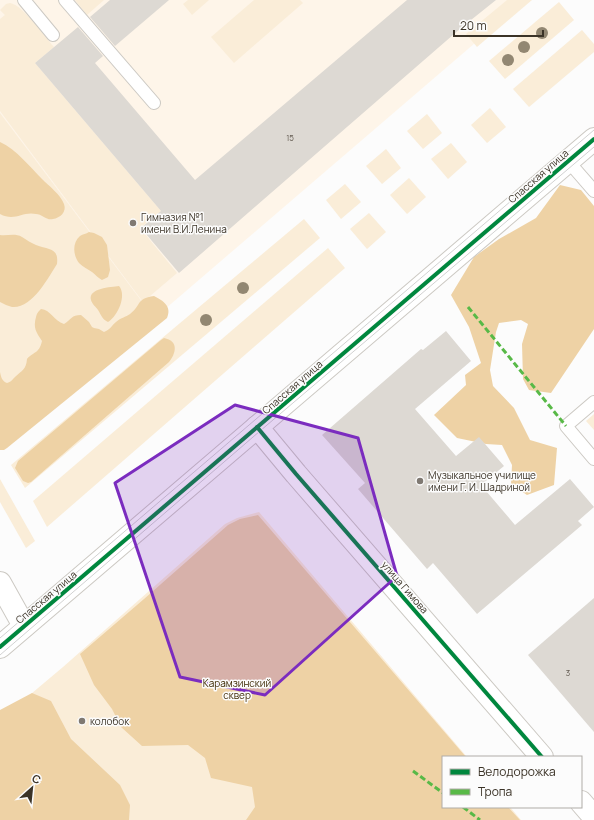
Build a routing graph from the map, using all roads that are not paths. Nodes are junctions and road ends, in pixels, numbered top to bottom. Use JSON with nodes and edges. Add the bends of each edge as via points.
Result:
{"nodes":[{"id":1,"x":24,"y":0,"type":"edge"},
{"id":2,"x":65,"y":0,"type":"edge"},
{"id":3,"x":53,"y":35,"type":"dead end"},
{"id":4,"x":154,"y":103,"type":"dead end"},
{"id":5,"x":594,"y":139,"type":"edge"},
{"id":6,"x":568,"y":161,"type":"junction"},
{"id":7,"x":594,"y":191,"type":"edge"},
{"id":8,"x":594,"y":402,"type":"edge"},
{"id":9,"x":257,"y":427,"type":"junction"},
{"id":10,"x":594,"y":459,"type":"edge"},
{"id":11,"x":0,"y":583,"type":"edge"},
{"id":12,"x":24,"y":626,"type":"junction"},
{"id":13,"x":0,"y":647,"type":"edge"},
{"id":14,"x":541,"y":756,"type":"edge"},
{"id":15,"x":582,"y":803,"type":"edge"},
{"id":16,"x":594,"y":817,"type":"edge"}],
"edges":[{"from":1,"to":3,"type":"lane"},
{"from":2,"to":4,"type":"lane"},
{"from":5,"to":6,"type":"street","name":"Спасская улица"},
{"from":6,"to":7,"type":"lane"},
{"from":6,"to":9,"type":"street","name":"Спасская улица"},
{"from":8,"to":10,"type":"lane","via":[[566,426]]},
{"from":9,"to":12,"type":"street","name":"Спасская улица"},
{"from":9,"to":14,"type":"street","name":"улица Гимова"},
{"from":11,"to":12,"type":"street"},
{"from":12,"to":13,"type":"street","name":"Спасская улица"},
{"from":15,"to":16,"type":"street"}]}
